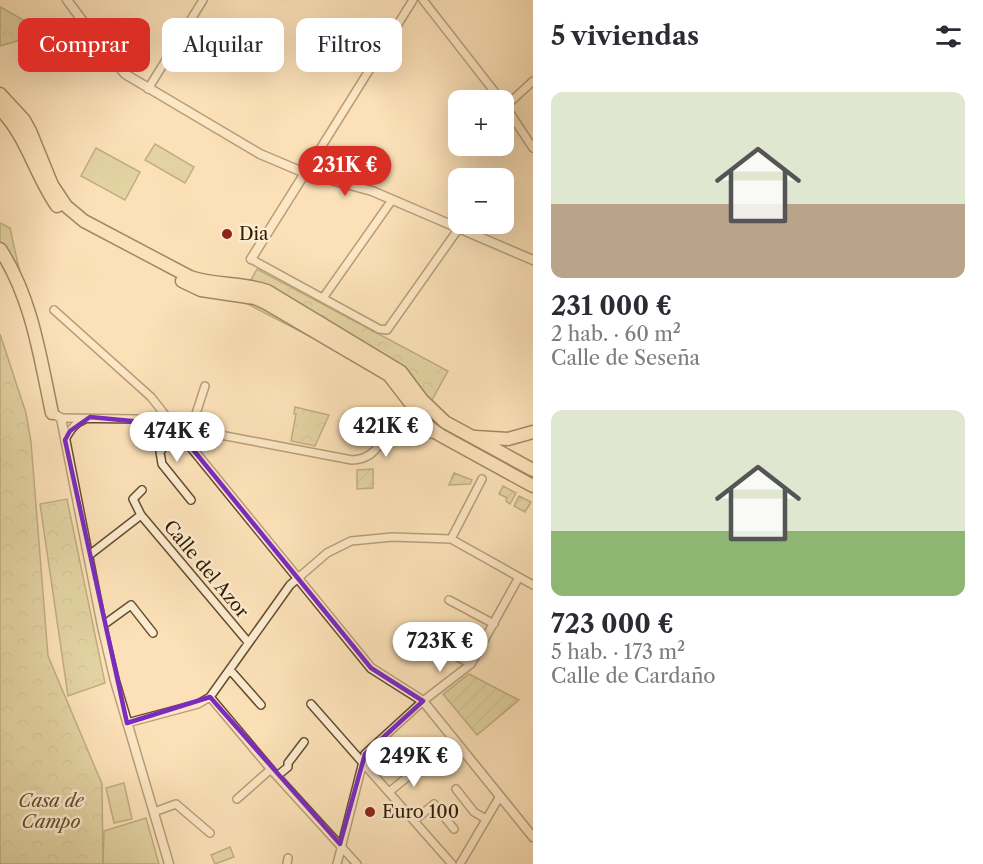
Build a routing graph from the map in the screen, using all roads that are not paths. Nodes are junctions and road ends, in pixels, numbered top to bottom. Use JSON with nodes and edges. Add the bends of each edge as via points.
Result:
{"nodes":[{"id":1,"x":67,"y":0,"type":"edge"},
{"id":2,"x":203,"y":0,"type":"edge"},
{"id":3,"x":413,"y":0,"type":"edge"},
{"id":4,"x":423,"y":0,"type":"edge"},
{"id":5,"x":533,"y":81,"type":"edge"},
{"id":6,"x":148,"y":89,"type":"junction"},
{"id":7,"x":494,"y":90,"type":"edge"},
{"id":8,"x":0,"y":94,"type":"edge"},
{"id":9,"x":514,"y":95,"type":"edge"},
{"id":10,"x":0,"y":109,"type":"edge"},
{"id":11,"x":514,"y":119,"type":"edge"},
{"id":12,"x":533,"y":148,"type":"edge"},
{"id":13,"x":305,"y":173,"type":"junction"},
{"id":14,"x":392,"y":200,"type":"junction"},
{"id":15,"x":448,"y":223,"type":"edge"},
{"id":16,"x":455,"y":234,"type":"edge"},
{"id":17,"x":473,"y":234,"type":"edge"},
{"id":18,"x":0,"y":249,"type":"edge"},
{"id":19,"x":251,"y":259,"type":"joint"},
{"id":20,"x":533,"y":260,"type":"edge"},
{"id":21,"x":323,"y":298,"type":"junction"},
{"id":22,"x":54,"y":310,"type":"dead end"},
{"id":23,"x":205,"y":386,"type":"dead end"},
{"id":24,"x":56,"y":416,"type":"junction"},
{"id":25,"x":90,"y":417,"type":"junction"},
{"id":26,"x":173,"y":425,"type":"junction"},
{"id":27,"x":191,"y":429,"type":"junction"},
{"id":28,"x":533,"y":432,"type":"edge"},
{"id":29,"x":180,"y":434,"type":"junction"},
{"id":30,"x":440,"y":435,"type":"junction"},
{"id":31,"x":468,"y":436,"type":"junction"},
{"id":32,"x":66,"y":444,"type":"junction"},
{"id":33,"x":533,"y":470,"type":"edge"},
{"id":34,"x":482,"y":479,"type":"dead end"},
{"id":35,"x":533,"y":486,"type":"edge"},
{"id":36,"x":142,"y":490,"type":"dead end"},
{"id":37,"x":191,"y":500,"type":"dead end"},
{"id":38,"x":141,"y":515,"type":"junction"},
{"id":39,"x":452,"y":539,"type":"junction"},
{"id":40,"x":88,"y":556,"type":"junction"},
{"id":41,"x":298,"y":577,"type":"junction"},
{"id":42,"x":519,"y":578,"type":"junction"},
{"id":43,"x":533,"y":585,"type":"edge"},
{"id":44,"x":449,"y":600,"type":"dead end"},
{"id":45,"x":494,"y":624,"type":"junction"},
{"id":46,"x":102,"y":626,"type":"junction"},
{"id":47,"x":153,"y":633,"type":"dead end"},
{"id":48,"x":419,"y":636,"type":"dead end"},
{"id":49,"x":248,"y":642,"type":"junction"},
{"id":50,"x":471,"y":664,"type":"junction"},
{"id":51,"x":231,"y":671,"type":"junction"},
{"id":52,"x":210,"y":697,"type":"junction"},
{"id":53,"x":423,"y":701,"type":"junction"},
{"id":54,"x":311,"y":704,"type":"dead end"},
{"id":55,"x":261,"y":705,"type":"dead end"},
{"id":56,"x":127,"y":723,"type":"junction"},
{"id":57,"x":304,"y":742,"type":"dead end"},
{"id":58,"x":363,"y":762,"type":"junction"},
{"id":59,"x":422,"y":765,"type":"dead end"},
{"id":60,"x":271,"y":769,"type":"junction"},
{"id":61,"x":277,"y":776,"type":"junction"},
{"id":62,"x":456,"y":789,"type":"dead end"},
{"id":63,"x":389,"y":792,"type":"junction"},
{"id":64,"x":500,"y":796,"type":"junction"},
{"id":65,"x":237,"y":799,"type":"dead end"},
{"id":66,"x":154,"y":812,"type":"junction"},
{"id":67,"x":486,"y":819,"type":"junction"},
{"id":68,"x":414,"y":821,"type":"junction"},
{"id":69,"x":454,"y":829,"type":"dead end"},
{"id":70,"x":210,"y":832,"type":"dead end"},
{"id":71,"x":533,"y":837,"type":"edge"},
{"id":72,"x":340,"y":844,"type":"junction"},
{"id":73,"x":169,"y":864,"type":"edge"},
{"id":74,"x":337,"y":864,"type":"edge"},
{"id":75,"x":357,"y":864,"type":"edge"},
{"id":76,"x":452,"y":864,"type":"edge"},
{"id":77,"x":460,"y":864,"type":"edge"}],
"edges":[{"from":1,"to":6,"type":"street","via":[[125,74]]},
{"from":2,"to":6,"type":"street"},
{"from":3,"to":13,"type":"street"},
{"from":4,"to":7,"type":"street"},
{"from":5,"to":9,"type":"street"},
{"from":6,"to":13,"type":"street","via":[[260,154]]},
{"from":8,"to":31,"type":"highway","via":[[30,131],[59,196],[84,221],[190,277],[267,291],[401,372],[431,411]]},
{"from":10,"to":30,"type":"highway","via":[[19,134],[45,189],[76,225],[201,290],[267,303],[376,366],[396,383],[429,427]]},
{"from":11,"to":12,"type":"street"},
{"from":13,"to":14,"type":"street"},
{"from":13,"to":19,"type":"street"},
{"from":14,"to":15,"type":"street"},
{"from":14,"to":21,"type":"street"},
{"from":16,"to":21,"type":"street","via":[[387,330]]},
{"from":17,"to":20,"type":"street"},
{"from":18,"to":24,"type":"highway","via":[[23,294]]},
{"from":19,"to":21,"type":"street"},
{"from":22,"to":26,"type":"street","via":[[151,397]]},
{"from":23,"to":27,"type":"street"},
{"from":24,"to":25,"type":"street"},
{"from":24,"to":32,"type":"street"},
{"from":25,"to":26,"type":"street"},
{"from":25,"to":32,"type":"street","via":[[70,430]]},
{"from":26,"to":27,"type":"street"},
{"from":26,"to":29,"type":"street"},
{"from":27,"to":29,"type":"street"},
{"from":27,"to":30,"type":"street","via":[[359,459],[372,454],[393,433],[405,430]]},
{"from":28,"to":31,"type":"highway","via":[[508,439]]},
{"from":29,"to":37,"type":"street","via":[[163,447],[160,458]]},
{"from":29,"to":41,"type":"street"},
{"from":30,"to":35,"type":"highway"},
{"from":31,"to":33,"type":"highway"},
{"from":32,"to":40,"type":"street"},
{"from":34,"to":39,"type":"street"},
{"from":36,"to":38,"type":"street","name":"Calle del Azor","via":[[133,499]]},
{"from":38,"to":40,"type":"street","name":"Calle del Azor"},
{"from":38,"to":49,"type":"street","name":"Calle del Azor"},
{"from":39,"to":41,"type":"street","via":[[392,537],[351,541],[327,553]]},
{"from":39,"to":42,"type":"street"},
{"from":40,"to":46,"type":"street"},
{"from":41,"to":49,"type":"street"},
{"from":41,"to":53,"type":"street","via":[[371,668]]},
{"from":42,"to":43,"type":"street"},
{"from":42,"to":45,"type":"street"},
{"from":44,"to":45,"type":"street"},
{"from":45,"to":50,"type":"street"},
{"from":46,"to":47,"type":"street","via":[[131,605]]},
{"from":46,"to":56,"type":"street"},
{"from":48,"to":50,"type":"street"},
{"from":49,"to":51,"type":"street"},
{"from":50,"to":53,"type":"street"},
{"from":51,"to":52,"type":"street"},
{"from":51,"to":55,"type":"street"},
{"from":52,"to":56,"type":"street","via":[[198,704]]},
{"from":52,"to":60,"type":"street"},
{"from":53,"to":58,"type":"street","via":[[365,754]]},
{"from":53,"to":64,"type":"street"},
{"from":54,"to":58,"type":"street"},
{"from":56,"to":66,"type":"street"},
{"from":57,"to":61,"type":"street","via":[[288,767]]},
{"from":58,"to":63,"type":"street"},
{"from":58,"to":72,"type":"street"},
{"from":59,"to":63,"type":"street"},
{"from":60,"to":61,"type":"street"},
{"from":60,"to":65,"type":"street"},
{"from":61,"to":72,"type":"street"},
{"from":62,"to":67,"type":"street","via":[[474,812]]},
{"from":63,"to":68,"type":"street"},
{"from":64,"to":67,"type":"street"},
{"from":64,"to":71,"type":"street"},
{"from":66,"to":70,"type":"street","via":[[176,804]]},
{"from":66,"to":73,"type":"street"},
{"from":67,"to":77,"type":"street"},
{"from":68,"to":69,"type":"street","via":[[434,804]]},
{"from":68,"to":76,"type":"street"},
{"from":72,"to":74,"type":"street"},
{"from":72,"to":75,"type":"street"}]}
